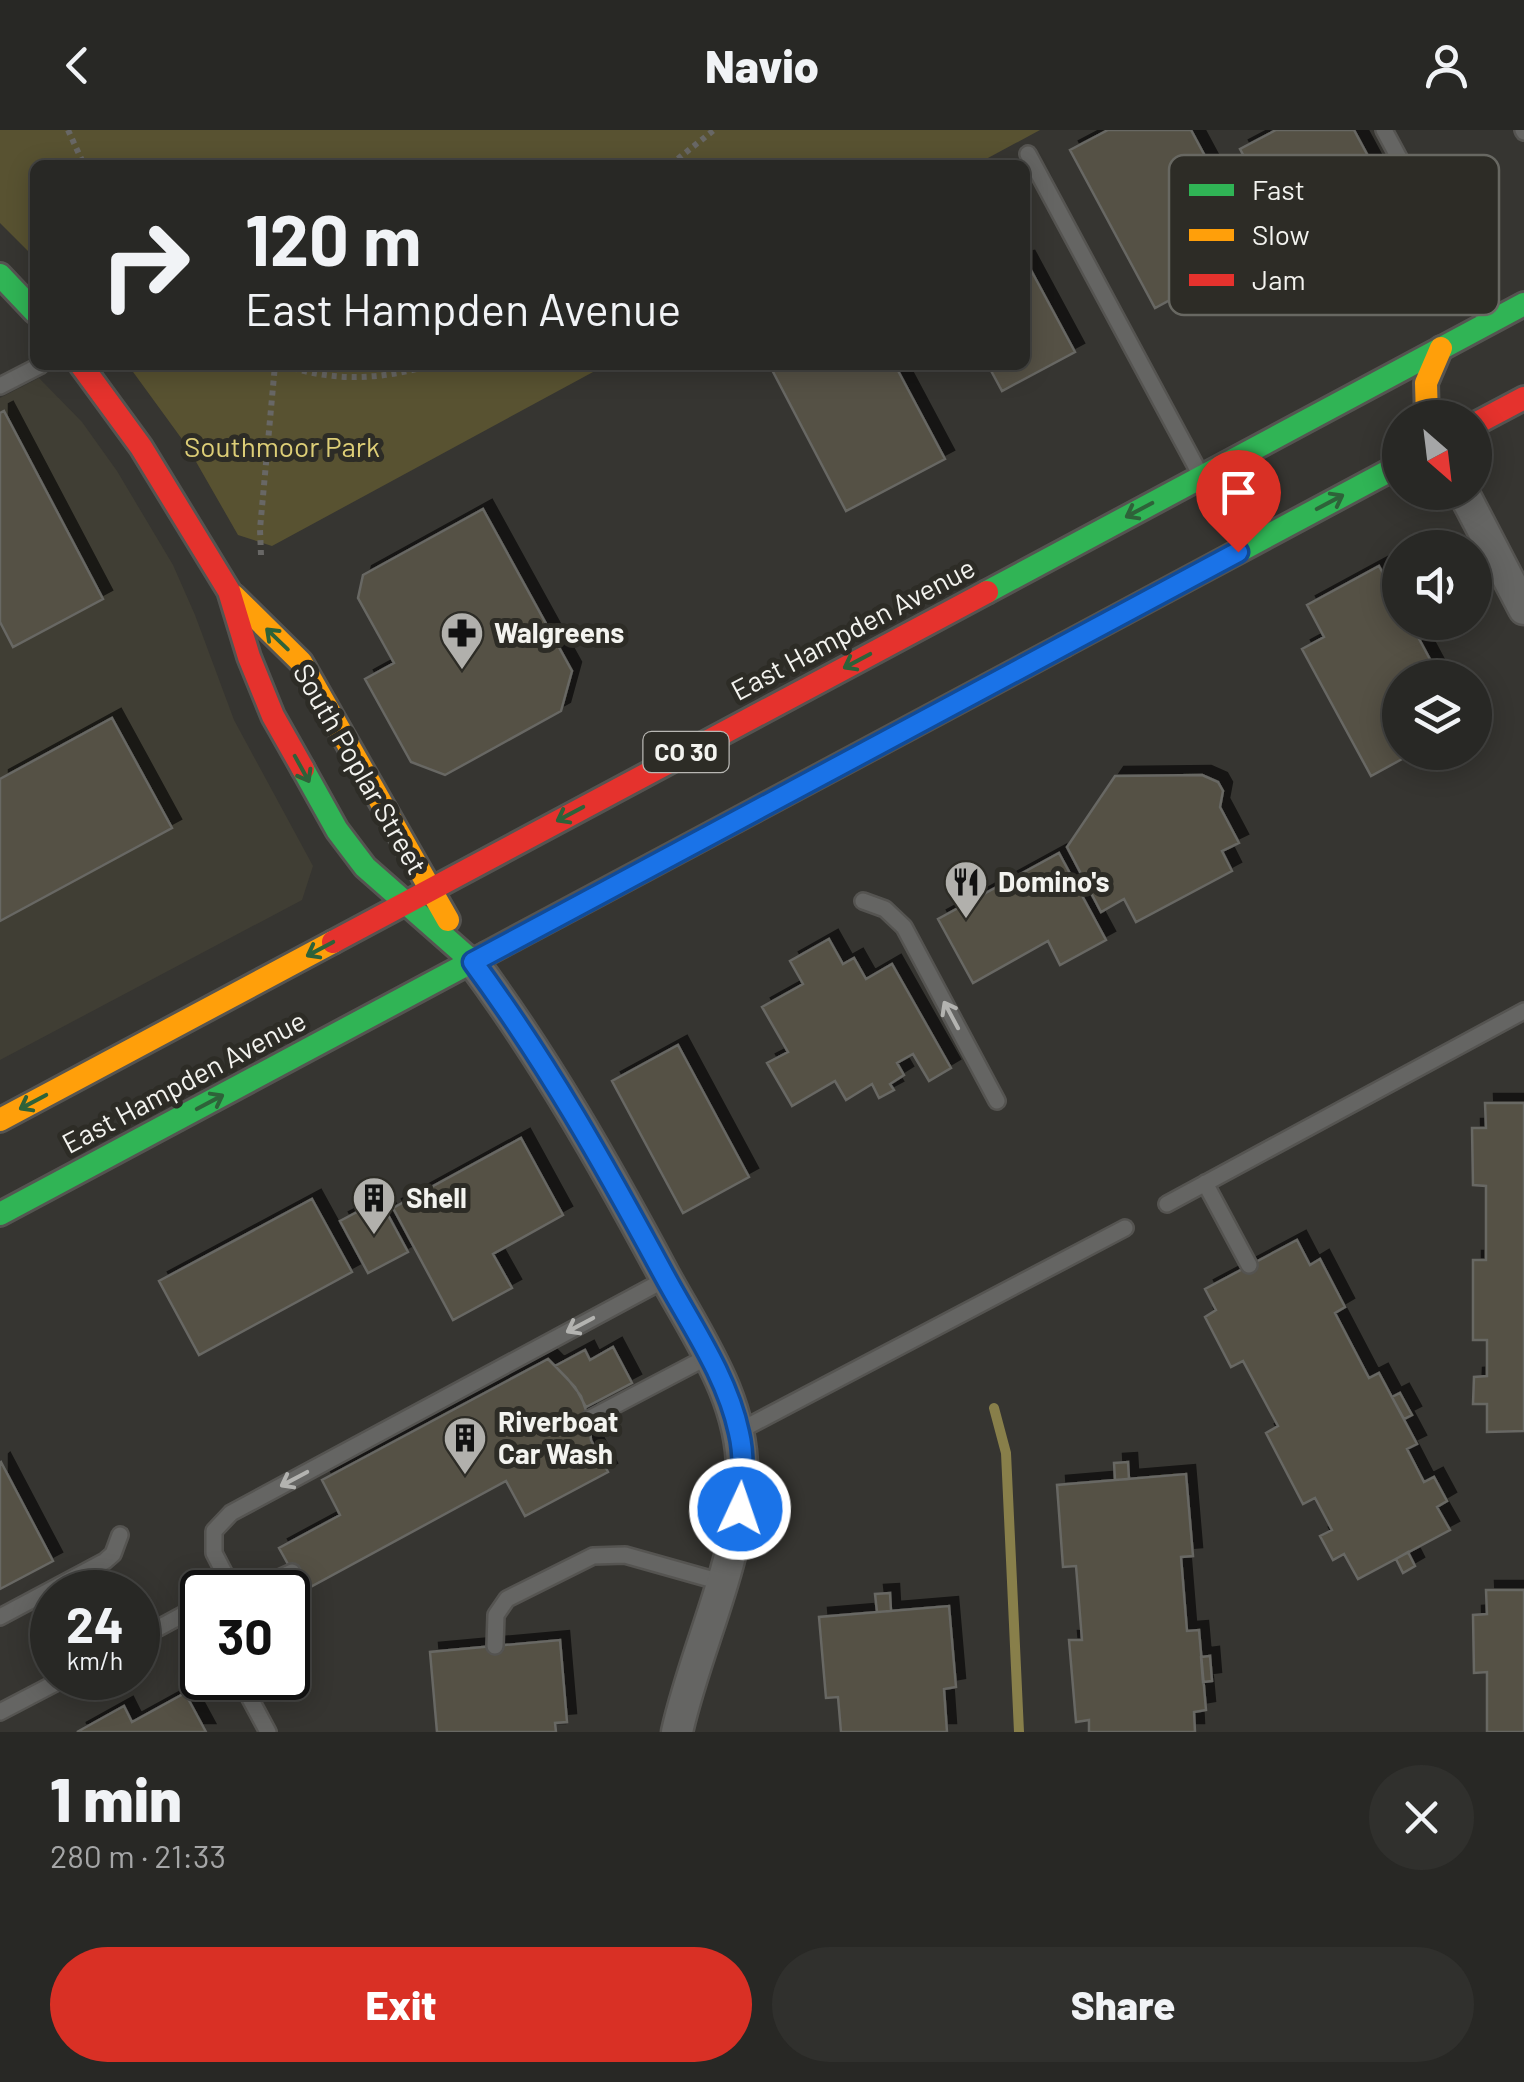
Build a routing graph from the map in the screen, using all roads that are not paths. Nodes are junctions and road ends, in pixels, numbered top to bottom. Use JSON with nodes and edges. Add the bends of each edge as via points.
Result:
{"nodes":[{"id":1,"x":1384,"y":130,"type":"edge"},
{"id":2,"x":1028,"y":154,"type":"dead end"},
{"id":3,"x":1397,"y":155,"type":"edge"},
{"id":4,"x":0,"y":275,"type":"edge"},
{"id":5,"x":1524,"y":304,"type":"edge"},
{"id":6,"x":30,"y":307,"type":"edge"},
{"id":7,"x":1483,"y":315,"type":"edge"},
{"id":8,"x":1488,"y":324,"type":"junction"},
{"id":9,"x":1441,"y":348,"type":"junction"},
{"id":10,"x":32,"y":370,"type":"edge"},
{"id":11,"x":85,"y":370,"type":"edge"},
{"id":12,"x":0,"y":386,"type":"edge"},
{"id":13,"x":1524,"y":398,"type":"edge"},
{"id":14,"x":1426,"y":400,"type":"edge"},
{"id":15,"x":1492,"y":415,"type":"edge"},
{"id":16,"x":1382,"y":475,"type":"edge"},
{"id":17,"x":1202,"y":476,"type":"junction"},
{"id":18,"x":1472,"y":510,"type":"edge"},
{"id":19,"x":229,"y":591,"type":"junction"},
{"id":20,"x":1524,"y":610,"type":"edge"},
{"id":21,"x":430,"y":890,"type":"junction"},
{"id":22,"x":863,"y":901,"type":"dead end"},
{"id":23,"x":406,"y":903,"type":"junction"},
{"id":24,"x":473,"y":962,"type":"junction"},
{"id":25,"x":1524,"y":1011,"type":"edge"},
{"id":26,"x":997,"y":1101,"type":"dead end"},
{"id":27,"x":0,"y":1120,"type":"edge"},
{"id":28,"x":1205,"y":1183,"type":"junction"},
{"id":29,"x":1166,"y":1204,"type":"dead end"},
{"id":30,"x":0,"y":1214,"type":"edge"},
{"id":31,"x":1125,"y":1228,"type":"dead end"},
{"id":32,"x":1249,"y":1265,"type":"dead end"},
{"id":33,"x":666,"y":1279,"type":"junction"},
{"id":34,"x":709,"y":1356,"type":"junction"},
{"id":35,"x":589,"y":1419,"type":"dead end"},
{"id":36,"x":739,"y":1432,"type":"junction"},
{"id":37,"x":120,"y":1535,"type":"dead end"},
{"id":38,"x":223,"y":1570,"type":"edge"},
{"id":39,"x":721,"y":1582,"type":"junction"},
{"id":40,"x":0,"y":1617,"type":"edge"},
{"id":41,"x":495,"y":1646,"type":"dead end"},
{"id":42,"x":30,"y":1696,"type":"edge"},
{"id":43,"x":251,"y":1700,"type":"edge"},
{"id":44,"x":0,"y":1712,"type":"edge"},
{"id":45,"x":268,"y":1732,"type":"edge"},
{"id":46,"x":678,"y":1732,"type":"edge"}],
"edges":[{"from":1,"to":3,"type":"lane"},
{"from":2,"to":17,"type":"lane"},
{"from":4,"to":6,"type":"main road"},
{"from":5,"to":8,"type":"main road","name":"East Hampden Avenue","number":"CO 30"},
{"from":7,"to":8,"type":"lane"},
{"from":8,"to":9,"type":"main road","name":"East Hampden Avenue","number":"CO 30"},
{"from":9,"to":14,"type":"main road","via":[[1426,382]]},
{"from":9,"to":17,"type":"main road","name":"East Hampden Avenue","number":"CO 30"},
{"from":10,"to":12,"type":"lane"},
{"from":11,"to":19,"type":"main road","name":"South Poplar Street","via":[[142,446]]},
{"from":13,"to":15,"type":"main road"},
{"from":24,"to":16,"type":"main road","name":"East Hampden Avenue","one_way":true},
{"from":17,"to":21,"type":"main road","name":"East Hampden Avenue","number":"CO 30","one_way":true},
{"from":18,"to":20,"type":"street"},
{"from":21,"to":19,"type":"main road","name":"South Poplar Street","one_way":true,"via":[[300,662]]},
{"from":19,"to":23,"type":"main road","name":"South Poplar Street","one_way":true,"via":[[263,693],[320,802],[365,867]]},
{"from":21,"to":23,"type":"main road","name":"East Hampden Avenue","number":"CO 30"},
{"from":21,"to":24,"type":"main road","name":"South Poplar Street"},
{"from":26,"to":22,"type":"lane","one_way":true,"via":[[904,927],[885,909]]},
{"from":23,"to":24,"type":"main road","name":"South Poplar Street"},
{"from":23,"to":27,"type":"main road","name":"East Hampden Avenue","number":"CO 30","one_way":true},
{"from":30,"to":24,"type":"main road","name":"East Hampden Avenue","one_way":true},
{"from":24,"to":33,"type":"street","name":"South Poplar Street","via":[[579,1119]]},
{"from":25,"to":28,"type":"lane"},
{"from":28,"to":29,"type":"lane"},
{"from":28,"to":32,"type":"lane"},
{"from":31,"to":36,"type":"lane"},
{"from":33,"to":34,"type":"street","name":"South Poplar Street"},
{"from":33,"to":38,"type":"lane","one_way":true,"via":[[230,1513],[214,1531]]},
{"from":34,"to":35,"type":"lane"},
{"from":34,"to":36,"type":"street","name":"South Poplar Street"},
{"from":36,"to":39,"type":"street","name":"South Poplar Street","via":[[740,1509]]},
{"from":37,"to":40,"type":"lane","via":[[105,1561]]},
{"from":39,"to":41,"type":"lane","via":[[625,1555],[594,1556],[507,1600],[496,1615]]},
{"from":39,"to":46,"type":"street","name":"South Poplar Street"},
{"from":42,"to":44,"type":"lane"},
{"from":43,"to":45,"type":"lane"}]}
